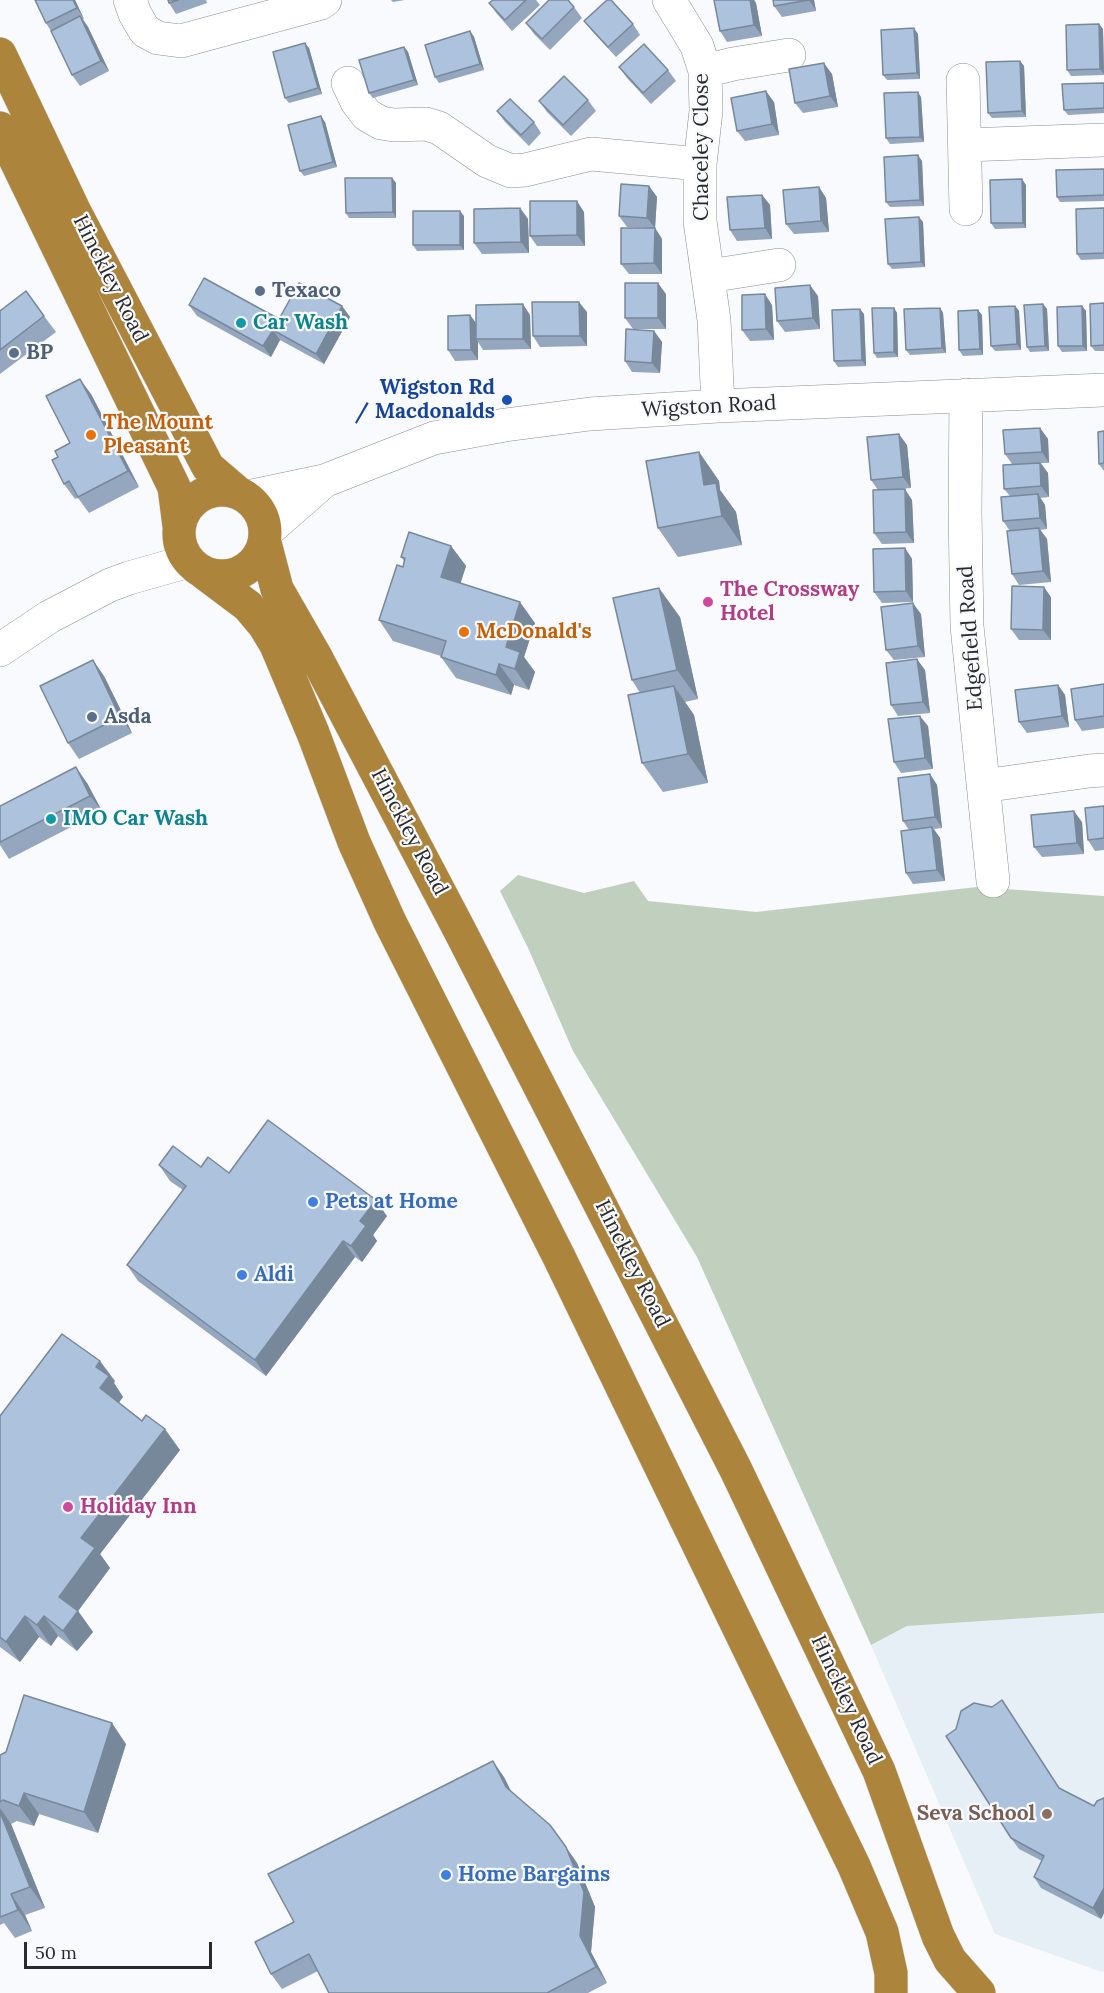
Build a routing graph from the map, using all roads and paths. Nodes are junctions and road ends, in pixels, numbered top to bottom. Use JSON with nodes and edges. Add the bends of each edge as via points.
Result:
{"nodes":[{"id":1,"x":130,"y":0,"type":"edge"},
{"id":2,"x":325,"y":0,"type":"edge"},
{"id":3,"x":672,"y":1,"type":"edge"},
{"id":4,"x":0,"y":54,"type":"edge"},
{"id":5,"x":789,"y":55,"type":"dead end"},
{"id":6,"x":705,"y":71,"type":"junction"},
{"id":7,"x":963,"y":80,"type":"dead end"},
{"id":8,"x":348,"y":84,"type":"dead end"},
{"id":9,"x":0,"y":128,"type":"edge"},
{"id":10,"x":1104,"y":140,"type":"edge"},
{"id":11,"x":965,"y":145,"type":"junction"},
{"id":12,"x":700,"y":164,"type":"junction"},
{"id":13,"x":966,"y":209,"type":"dead end"},
{"id":14,"x":779,"y":265,"type":"dead end"},
{"id":15,"x":709,"y":276,"type":"junction"},
{"id":16,"x":1104,"y":390,"type":"edge"},
{"id":17,"x":966,"y":395,"type":"junction"},
{"id":18,"x":718,"y":406,"type":"junction"},
{"id":19,"x":324,"y":481,"type":"junction"},
{"id":20,"x":242,"y":494,"type":"junction"},
{"id":21,"x":266,"y":538,"type":"junction"},
{"id":22,"x":188,"y":550,"type":"junction"},
{"id":23,"x":0,"y":650,"type":"edge"},
{"id":24,"x":1104,"y":770,"type":"edge"},
{"id":25,"x":983,"y":786,"type":"junction"},
{"id":26,"x":993,"y":881,"type":"dead end"},
{"id":27,"x":891,"y":1993,"type":"edge"},
{"id":28,"x":979,"y":1993,"type":"edge"}],
"edges":[{"from":1,"to":2,"type":"street","via":[[145,31],[158,38],[181,41]]},
{"from":3,"to":6,"type":"street","name":"Chaceley Close","via":[[697,46]]},
{"from":4,"to":20,"type":"highway","name":"Hinckley Road","via":[[75,212],[208,467]]},
{"from":5,"to":6,"type":"street"},
{"from":6,"to":12,"type":"street","name":"Chaceley Close","via":[[706,111]]},
{"from":7,"to":11,"type":"street"},
{"from":8,"to":12,"type":"street","via":[[368,115],[381,123],[439,128],[487,161],[511,171],[591,154]]},
{"from":9,"to":22,"type":"highway","name":"Hinckley Road","via":[[174,487]]},
{"from":10,"to":11,"type":"street"},
{"from":11,"to":13,"type":"street"},
{"from":12,"to":15,"type":"street","name":"Chaceley Close","via":[[700,220]]},
{"from":14,"to":15,"type":"street"},
{"from":15,"to":18,"type":"street","name":"Chaceley Close"},
{"from":16,"to":17,"type":"street","name":"Wigston Road"},
{"from":17,"to":18,"type":"street","name":"Wigston Road"},
{"from":17,"to":25,"type":"street","name":"Edgefield Road","via":[[967,626]]},
{"from":18,"to":19,"type":"street","name":"Wigston Road","via":[[590,414],[434,438]]},
{"from":19,"to":20,"type":"street","name":"Wigston Road"},
{"from":19,"to":21,"type":"street","name":"Wigston Road"},
{"from":20,"to":21,"type":"highway","via":[[261,512]]},
{"from":20,"to":22,"type":"highway","via":[[215,490],[197,497],[184,511]]},
{"from":21,"to":22,"type":"highway","via":[[259,557],[246,570],[224,577]]},
{"from":21,"to":28,"type":"highway","name":"Hinckley Road","via":[[277,589],[459,929],[736,1470],[879,1771],[938,1936],[950,1960]]},
{"from":22,"to":23,"type":"street","via":[[90,595]]},
{"from":22,"to":27,"type":"highway","via":[[248,606],[276,645],[390,922],[559,1257],[854,1866],[882,1932]]},
{"from":24,"to":25,"type":"street"},
{"from":25,"to":26,"type":"street","name":"Edgefield Road"}]}
